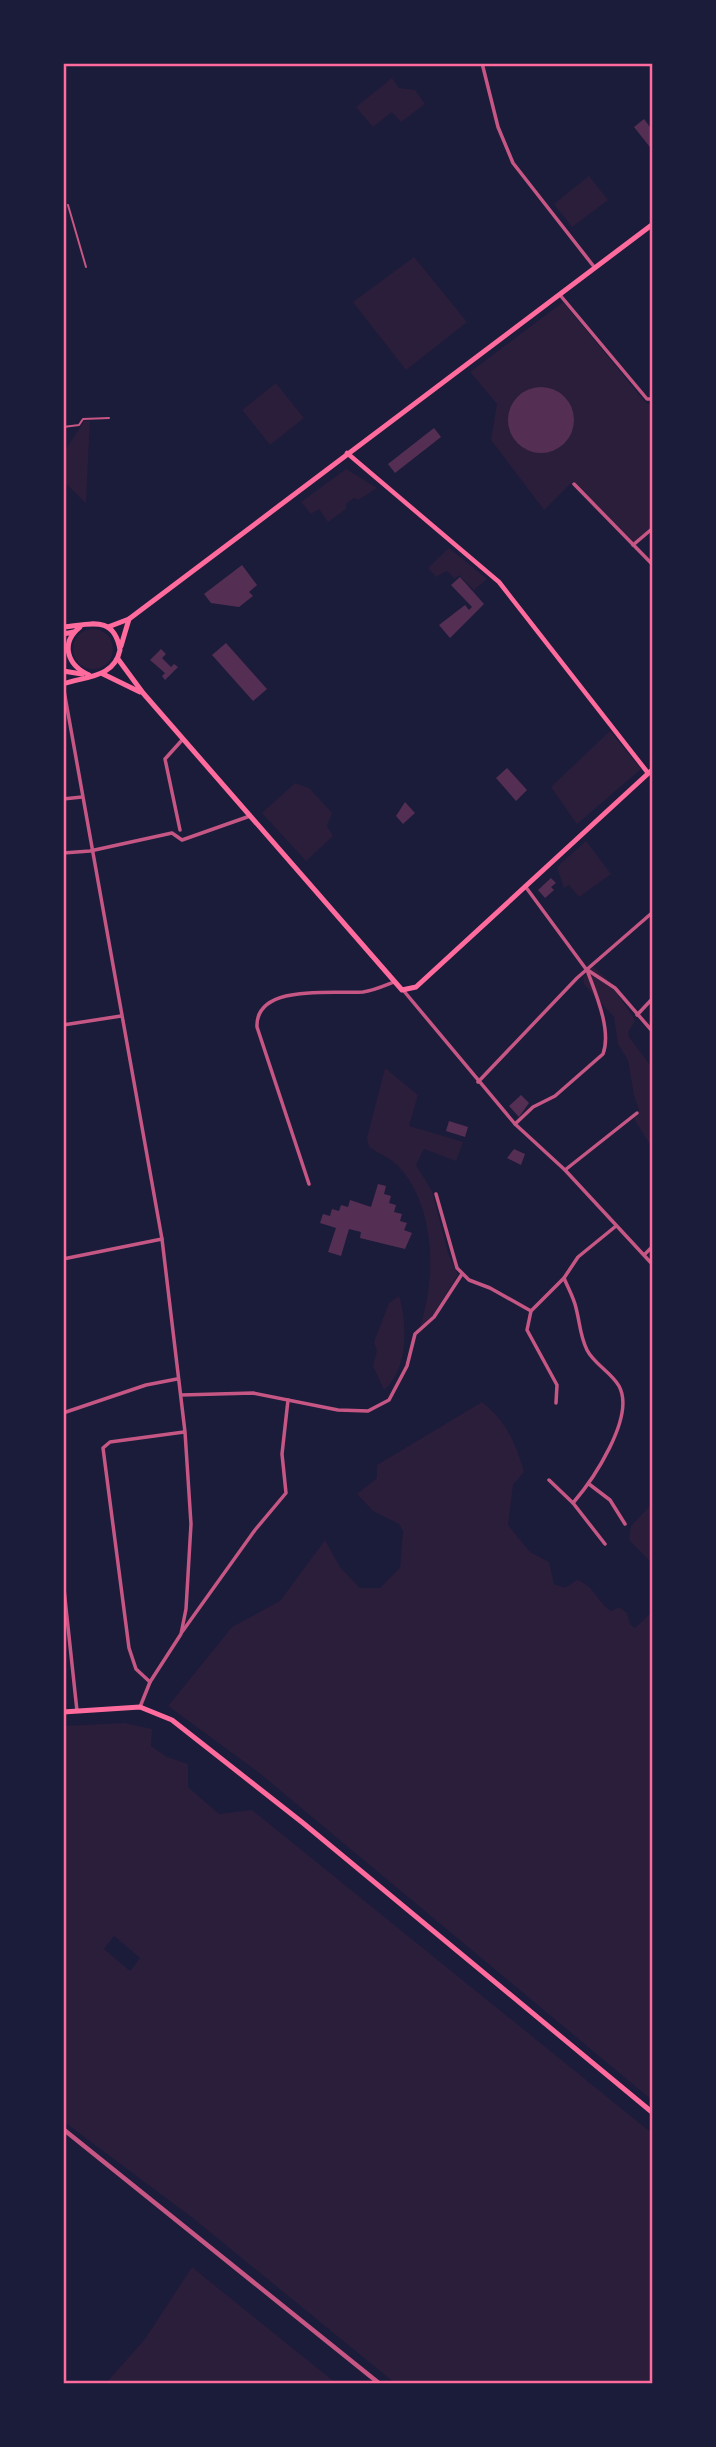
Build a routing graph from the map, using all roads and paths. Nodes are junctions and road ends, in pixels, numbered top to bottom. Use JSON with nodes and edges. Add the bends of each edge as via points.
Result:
{"nodes":[{"id":1,"x":482,"y":63,"type":"edge"},
{"id":2,"x":68,"y":205,"type":"dead end"},
{"id":3,"x":653,"y":224,"type":"edge"},
{"id":4,"x":86,"y":267,"type":"dead end"},
{"id":5,"x":595,"y":268,"type":"junction"},
{"id":6,"x":560,"y":295,"type":"junction"},
{"id":7,"x":652,"y":400,"type":"edge"},
{"id":8,"x":109,"y":418,"type":"dead end"},
{"id":9,"x":63,"y":427,"type":"edge"},
{"id":10,"x":346,"y":453,"type":"junction"},
{"id":11,"x":574,"y":484,"type":"dead end"},
{"id":12,"x":653,"y":528,"type":"edge"},
{"id":13,"x":633,"y":546,"type":"junction"},
{"id":14,"x":653,"y":565,"type":"edge"},
{"id":15,"x":129,"y":619,"type":"junction"},
{"id":16,"x":81,"y":626,"type":"junction"},
{"id":17,"x":108,"y":626,"type":"junction"},
{"id":18,"x":63,"y":628,"type":"edge"},
{"id":19,"x":74,"y":632,"type":"junction"},
{"id":20,"x":63,"y":634,"type":"edge"},
{"id":21,"x":120,"y":650,"type":"junction"},
{"id":22,"x":118,"y":659,"type":"junction"},
{"id":23,"x":63,"y":671,"type":"edge"},
{"id":24,"x":103,"y":674,"type":"junction"},
{"id":25,"x":89,"y":675,"type":"junction"},
{"id":26,"x":63,"y":684,"type":"edge"},
{"id":27,"x":143,"y":694,"type":"junction"},
{"id":28,"x":64,"y":702,"type":"edge"},
{"id":29,"x":183,"y":739,"type":"junction"},
{"id":30,"x":651,"y":774,"type":"edge"},
{"id":31,"x":82,"y":797,"type":"junction"},
{"id":32,"x":63,"y":799,"type":"edge"},
{"id":33,"x":250,"y":816,"type":"junction"},
{"id":34,"x":180,"y":830,"type":"dead end"},
{"id":35,"x":90,"y":852,"type":"junction"},
{"id":36,"x":63,"y":853,"type":"edge"},
{"id":37,"x":525,"y":886,"type":"junction"},
{"id":38,"x":653,"y":912,"type":"edge"},
{"id":39,"x":586,"y":969,"type":"junction"},
{"id":40,"x":395,"y":981,"type":"junction"},
{"id":41,"x":402,"y":990,"type":"junction"},
{"id":42,"x":653,"y":998,"type":"edge"},
{"id":43,"x":637,"y":1015,"type":"junction"},
{"id":44,"x":121,"y":1016,"type":"junction"},
{"id":45,"x":63,"y":1025,"type":"edge"},
{"id":46,"x":653,"y":1032,"type":"edge"},
{"id":47,"x":478,"y":1082,"type":"junction"},
{"id":48,"x":636,"y":1114,"type":"dead end"},
{"id":49,"x":515,"y":1124,"type":"junction"},
{"id":50,"x":565,"y":1170,"type":"junction"},
{"id":51,"x":309,"y":1184,"type":"dead end"},
{"id":52,"x":436,"y":1194,"type":"dead end"},
{"id":53,"x":616,"y":1226,"type":"junction"},
{"id":54,"x":162,"y":1239,"type":"junction"},
{"id":55,"x":653,"y":1246,"type":"edge"},
{"id":56,"x":644,"y":1255,"type":"junction"},
{"id":57,"x":63,"y":1259,"type":"edge"},
{"id":58,"x":653,"y":1265,"type":"edge"},
{"id":59,"x":462,"y":1274,"type":"junction"},
{"id":60,"x":564,"y":1278,"type":"junction"},
{"id":61,"x":531,"y":1311,"type":"junction"},
{"id":62,"x":177,"y":1379,"type":"junction"},
{"id":63,"x":180,"y":1395,"type":"junction"},
{"id":64,"x":288,"y":1400,"type":"junction"},
{"id":65,"x":556,"y":1403,"type":"dead end"},
{"id":66,"x":63,"y":1413,"type":"edge"},
{"id":67,"x":185,"y":1432,"type":"junction"},
{"id":68,"x":549,"y":1480,"type":"dead end"},
{"id":69,"x":589,"y":1484,"type":"junction"},
{"id":70,"x":573,"y":1503,"type":"junction"},
{"id":71,"x":625,"y":1524,"type":"dead end"},
{"id":72,"x":605,"y":1544,"type":"dead end"},
{"id":73,"x":63,"y":1580,"type":"edge"},
{"id":74,"x":181,"y":1633,"type":"junction"},
{"id":75,"x":150,"y":1682,"type":"junction"},
{"id":76,"x":140,"y":1707,"type":"junction"},
{"id":77,"x":77,"y":1711,"type":"junction"},
{"id":78,"x":63,"y":1712,"type":"edge"},
{"id":79,"x":653,"y":2113,"type":"edge"},
{"id":80,"x":63,"y":2129,"type":"edge"},
{"id":81,"x":380,"y":2384,"type":"edge"}],
"edges":[{"from":1,"to":5,"type":"street","via":[[498,127],[513,163]]},
{"from":2,"to":4,"type":"lane"},
{"from":3,"to":5,"type":"main road"},
{"from":5,"to":6,"type":"main road"},
{"from":6,"to":7,"type":"street"},
{"from":6,"to":10,"type":"main road"},
{"from":8,"to":9,"type":"lane","via":[[83,419],[79,425]]},
{"from":10,"to":15,"type":"main road"},
{"from":10,"to":30,"type":"main road","via":[[499,582]]},
{"from":11,"to":13,"type":"street"},
{"from":12,"to":13,"type":"street"},
{"from":13,"to":14,"type":"street"},
{"from":15,"to":17,"type":"main road"},
{"from":15,"to":21,"type":"main road"},
{"from":16,"to":17,"type":"main road"},
{"from":16,"to":18,"type":"main road"},
{"from":16,"to":19,"type":"main road"},
{"from":17,"to":21,"type":"main road"},
{"from":19,"to":20,"type":"main road"},
{"from":19,"to":25,"type":"main road","via":[[68,642],[71,662]]},
{"from":21,"to":22,"type":"main road"},
{"from":22,"to":24,"type":"main road"},
{"from":22,"to":27,"type":"main road"},
{"from":23,"to":25,"type":"main road"},
{"from":24,"to":25,"type":"main road"},
{"from":24,"to":27,"type":"main road"},
{"from":25,"to":26,"type":"main road"},
{"from":26,"to":28,"type":"street"},
{"from":27,"to":29,"type":"main road"},
{"from":28,"to":31,"type":"street"},
{"from":29,"to":33,"type":"main road"},
{"from":29,"to":34,"type":"street","via":[[165,759]]},
{"from":30,"to":37,"type":"main road"},
{"from":31,"to":32,"type":"street"},
{"from":31,"to":35,"type":"street"},
{"from":33,"to":35,"type":"street","via":[[182,840],[172,833]]},
{"from":33,"to":40,"type":"main road"},
{"from":35,"to":36,"type":"street"},
{"from":35,"to":44,"type":"street"},
{"from":37,"to":39,"type":"street"},
{"from":37,"to":41,"type":"main road","via":[[416,987]]},
{"from":38,"to":39,"type":"street"},
{"from":39,"to":43,"type":"street","via":[[615,988]]},
{"from":39,"to":47,"type":"street"},
{"from":39,"to":49,"type":"street","via":[[601,1014],[603,1054]]},
{"from":40,"to":41,"type":"main road"},
{"from":40,"to":51,"type":"street","via":[[366,992],[282,996],[259,1011],[257,1027]]},
{"from":41,"to":47,"type":"street"},
{"from":42,"to":43,"type":"street"},
{"from":43,"to":46,"type":"street"},
{"from":44,"to":45,"type":"street"},
{"from":44,"to":54,"type":"street"},
{"from":47,"to":49,"type":"street"},
{"from":48,"to":50,"type":"street"},
{"from":49,"to":50,"type":"street"},
{"from":50,"to":53,"type":"street"},
{"from":52,"to":59,"type":"street"},
{"from":53,"to":56,"type":"street"},
{"from":53,"to":60,"type":"street","via":[[578,1257]]},
{"from":54,"to":57,"type":"street"},
{"from":54,"to":62,"type":"street"},
{"from":55,"to":56,"type":"street"},
{"from":56,"to":58,"type":"street"},
{"from":59,"to":61,"type":"street"},
{"from":59,"to":64,"type":"street","via":[[434,1317],[415,1334],[407,1366],[389,1400],[368,1411]]},
{"from":60,"to":61,"type":"street"},
{"from":60,"to":69,"type":"street","via":[[589,1354],[619,1387],[622,1399],[613,1439]]},
{"from":61,"to":65,"type":"street","via":[[527,1330],[557,1385]]},
{"from":62,"to":63,"type":"street"},
{"from":62,"to":66,"type":"street"},
{"from":63,"to":64,"type":"street","via":[[253,1393]]},
{"from":63,"to":67,"type":"street"},
{"from":64,"to":74,"type":"street","via":[[282,1454],[286,1493]]},
{"from":67,"to":74,"type":"street","via":[[191,1524]]},
{"from":67,"to":75,"type":"street","via":[[110,1442],[103,1448],[129,1648],[136,1669]]},
{"from":68,"to":70,"type":"street"},
{"from":69,"to":70,"type":"street"},
{"from":69,"to":71,"type":"street","via":[[610,1500]]},
{"from":70,"to":72,"type":"street"},
{"from":73,"to":77,"type":"street"},
{"from":74,"to":75,"type":"street"},
{"from":75,"to":76,"type":"street"},
{"from":76,"to":77,"type":"main road"},
{"from":76,"to":79,"type":"main road","via":[[172,1720],[227,1761]]},
{"from":77,"to":78,"type":"main road"},
{"from":80,"to":81,"type":"street"}]}
